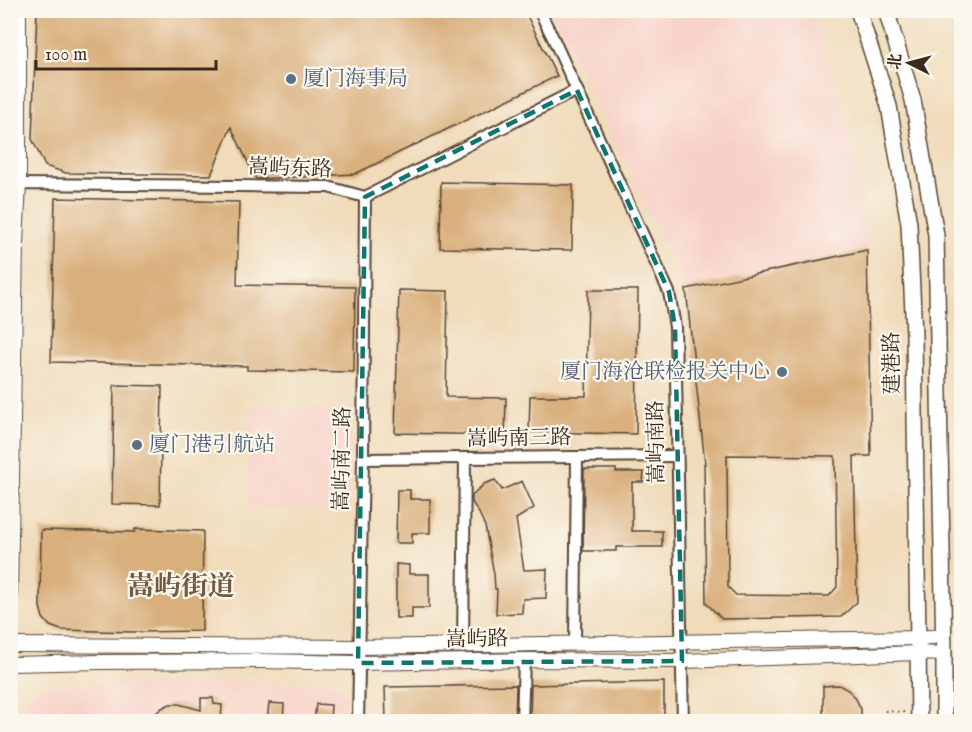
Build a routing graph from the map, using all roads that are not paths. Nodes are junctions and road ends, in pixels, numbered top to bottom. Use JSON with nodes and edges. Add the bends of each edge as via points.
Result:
{"nodes":[{"id":1,"x":19,"y":10,"type":"edge"},
{"id":2,"x":539,"y":10,"type":"edge"},
{"id":3,"x":858,"y":10,"type":"edge"},
{"id":4,"x":891,"y":12,"type":"edge"},
{"id":5,"x":577,"y":90,"type":"junction"},
{"id":6,"x":15,"y":185,"type":"edge"},
{"id":7,"x":365,"y":197,"type":"junction"},
{"id":8,"x":677,"y":456,"type":"junction"},
{"id":9,"x":577,"y":457,"type":"junction"},
{"id":10,"x":363,"y":459,"type":"junction"},
{"id":11,"x":465,"y":459,"type":"junction"},
{"id":12,"x":10,"y":596,"type":"edge"},
{"id":13,"x":944,"y":636,"type":"junction"},
{"id":14,"x":575,"y":642,"type":"junction"},
{"id":15,"x":682,"y":642,"type":"junction"},
{"id":16,"x":10,"y":645,"type":"edge"},
{"id":17,"x":463,"y":645,"type":"junction"},
{"id":18,"x":918,"y":645,"type":"junction"},
{"id":19,"x":358,"y":647,"type":"junction"},
{"id":20,"x":944,"y":654,"type":"junction"},
{"id":21,"x":524,"y":660,"type":"junction"},
{"id":22,"x":682,"y":661,"type":"junction"},
{"id":23,"x":358,"y":663,"type":"junction"},
{"id":24,"x":10,"y":664,"type":"edge"},
{"id":25,"x":919,"y":717,"type":"edge"},
{"id":26,"x":358,"y":722,"type":"edge"},
{"id":27,"x":522,"y":722,"type":"edge"},
{"id":28,"x":683,"y":722,"type":"edge"},
{"id":29,"x":944,"y":722,"type":"edge"}],
"edges":[{"from":1,"to":6,"type":"street"},
{"from":2,"to":5,"type":"street","name":"嵩屿南路"},
{"from":3,"to":18,"type":"main road","name":"建港路","via":[[889,106],[909,224]]},
{"from":4,"to":13,"type":"main road","via":[[913,100],[936,235]]},
{"from":5,"to":7,"type":"street"},
{"from":5,"to":8,"type":"street","name":"嵩屿南路","via":[[669,292],[675,327]]},
{"from":6,"to":7,"type":"street","name":"嵩屿东路","via":[[328,187]]},
{"from":6,"to":12,"type":"street"},
{"from":7,"to":10,"type":"street","name":"嵩屿南二路"},
{"from":8,"to":9,"type":"street","name":"嵩屿南三路"},
{"from":8,"to":15,"type":"street","name":"嵩屿南路"},
{"from":9,"to":11,"type":"street","name":"嵩屿南三路"},
{"from":9,"to":14,"type":"street"},
{"from":10,"to":11,"type":"street","name":"嵩屿南三路"},
{"from":10,"to":19,"type":"street","name":"嵩屿南二路"},
{"from":11,"to":17,"type":"street"},
{"from":13,"to":18,"type":"street","name":"嵩屿路"},
{"from":13,"to":20,"type":"main road"},
{"from":14,"to":15,"type":"street","name":"嵩屿路"},
{"from":14,"to":17,"type":"street","name":"嵩屿路"},
{"from":15,"to":18,"type":"street","name":"嵩屿路"},
{"from":15,"to":22,"type":"street","name":"嵩屿南路"},
{"from":16,"to":19,"type":"street","name":"嵩屿路"},
{"from":17,"to":19,"type":"street","name":"嵩屿路"},
{"from":18,"to":20,"type":"street","name":"嵩屿路"},
{"from":18,"to":22,"type":"street","name":"嵩屿路"},
{"from":18,"to":25,"type":"main road","name":"建港路"},
{"from":19,"to":23,"type":"street","name":"嵩屿南二路"},
{"from":20,"to":29,"type":"main road"},
{"from":21,"to":22,"type":"street","name":"嵩屿路"},
{"from":21,"to":23,"type":"street","name":"嵩屿路"},
{"from":21,"to":27,"type":"street"},
{"from":22,"to":28,"type":"street","name":"嵩屿南路"},
{"from":23,"to":24,"type":"street","name":"嵩屿路"},
{"from":23,"to":26,"type":"street","name":"嵩屿南二路"}]}
